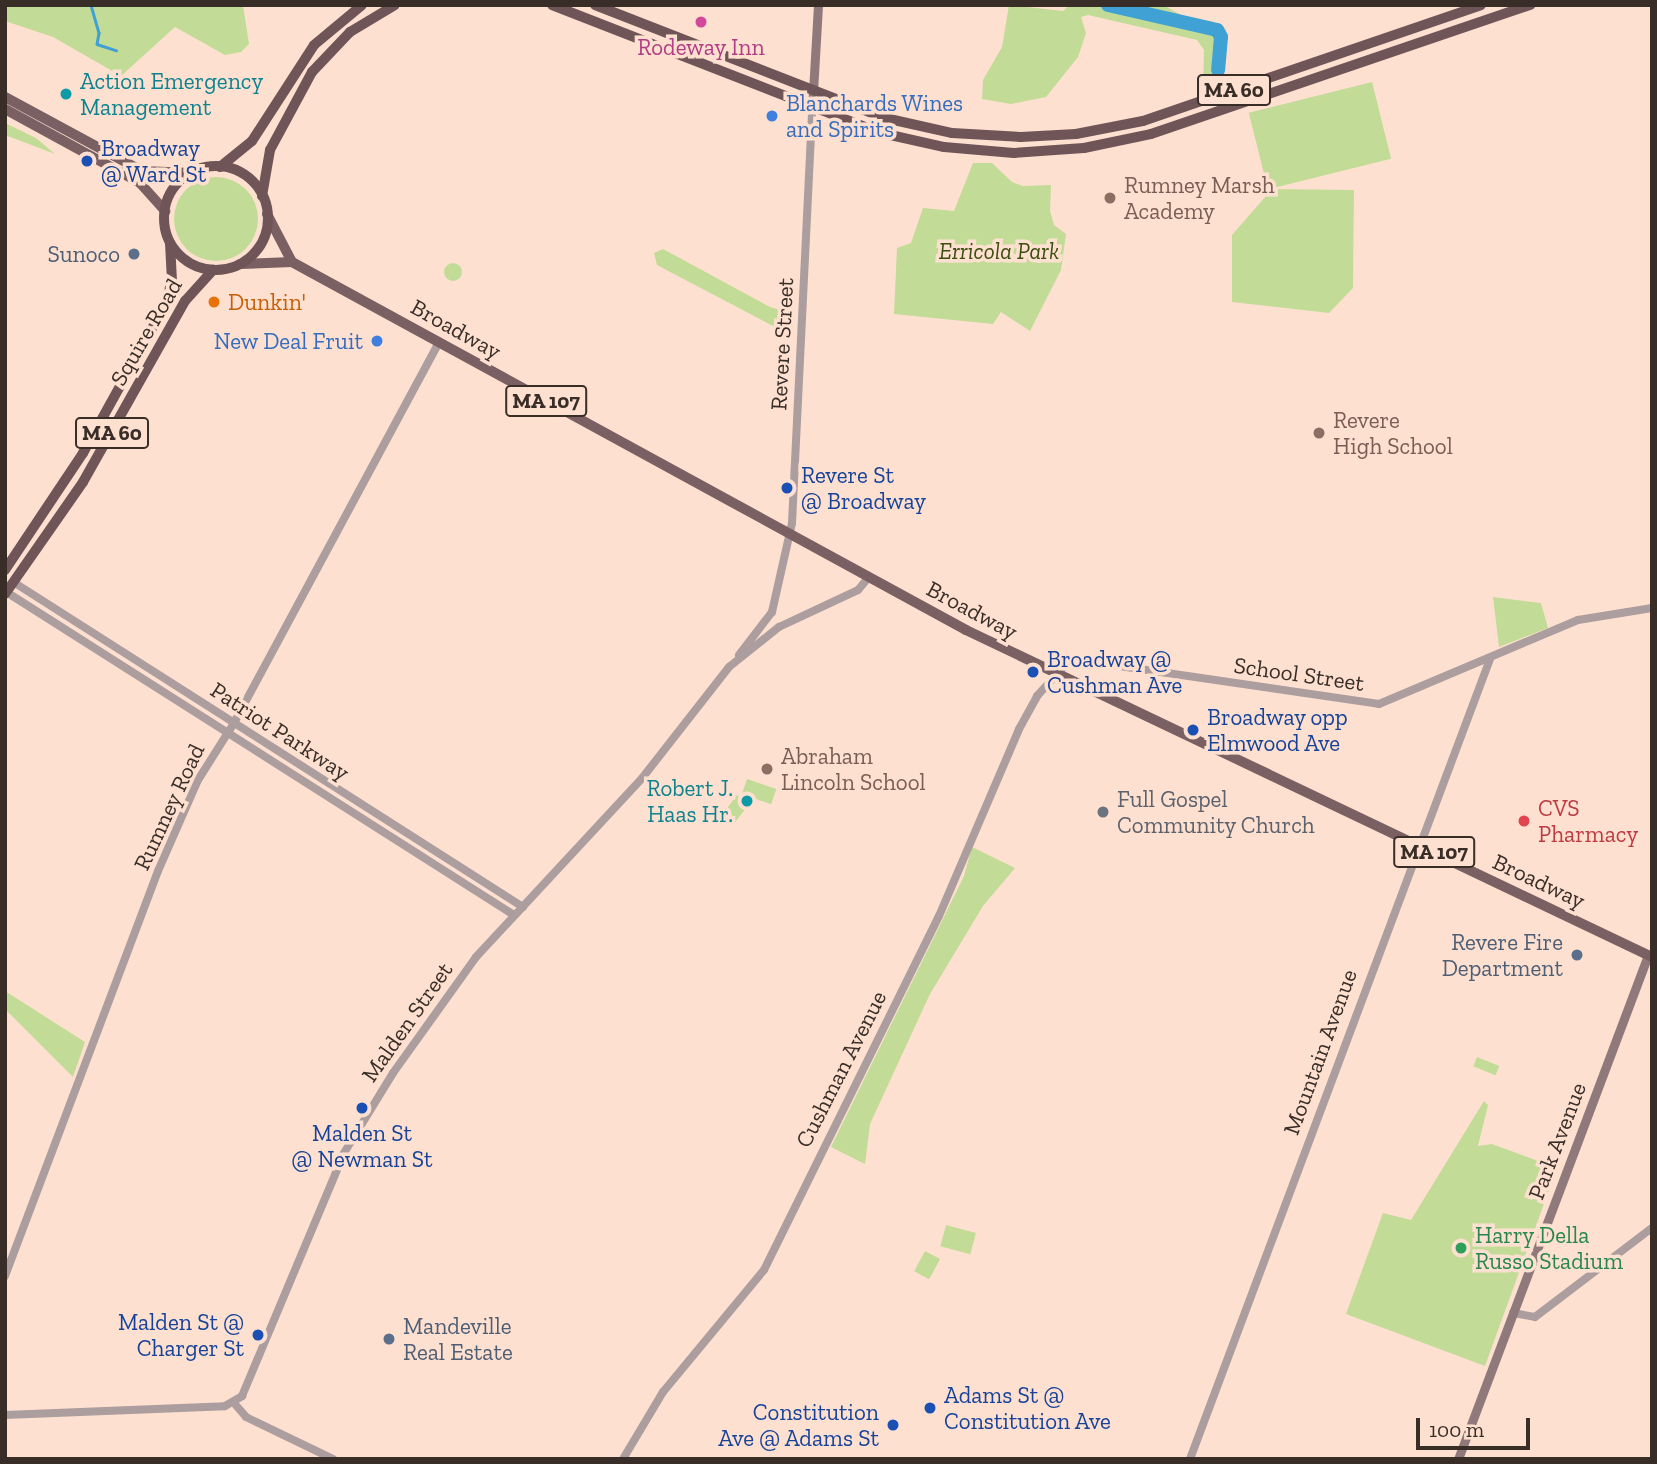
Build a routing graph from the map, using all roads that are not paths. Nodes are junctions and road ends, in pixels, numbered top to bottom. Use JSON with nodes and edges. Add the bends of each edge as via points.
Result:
{"nodes":[{"id":1,"x":362,"y":5,"type":"edge"},
{"id":2,"x":395,"y":5,"type":"edge"},
{"id":3,"x":552,"y":5,"type":"edge"},
{"id":4,"x":595,"y":5,"type":"edge"},
{"id":5,"x":818,"y":5,"type":"edge"},
{"id":6,"x":1481,"y":5,"type":"edge"},
{"id":7,"x":1531,"y":5,"type":"edge"},
{"id":8,"x":813,"y":92,"type":"junction"},
{"id":9,"x":5,"y":97,"type":"edge"},
{"id":10,"x":5,"y":109,"type":"edge"},
{"id":11,"x":812,"y":109,"type":"junction"},
{"id":12,"x":220,"y":167,"type":"junction"},
{"id":13,"x":192,"y":173,"type":"junction"},
{"id":14,"x":262,"y":196,"type":"junction"},
{"id":15,"x":165,"y":211,"type":"junction"},
{"id":16,"x":267,"y":214,"type":"junction"},
{"id":17,"x":170,"y":243,"type":"junction"},
{"id":18,"x":292,"y":262,"type":"junction"},
{"id":19,"x":240,"y":264,"type":"junction"},
{"id":20,"x":213,"y":270,"type":"junction"},
{"id":21,"x":439,"y":342,"type":"junction"},
{"id":22,"x":790,"y":534,"type":"junction"},
{"id":23,"x":5,"y":570,"type":"edge"},
{"id":24,"x":869,"y":577,"type":"junction"},
{"id":25,"x":18,"y":585,"type":"dead end"},
{"id":26,"x":8,"y":594,"type":"edge"},
{"id":27,"x":1652,"y":608,"type":"edge"},
{"id":28,"x":1490,"y":659,"type":"junction"},
{"id":29,"x":729,"y":667,"type":"junction"},
{"id":30,"x":1055,"y":673,"type":"junction"},
{"id":31,"x":234,"y":723,"type":"junction"},
{"id":32,"x":228,"y":730,"type":"junction"},
{"id":33,"x":1417,"y":844,"type":"junction"},
{"id":34,"x":523,"y":907,"type":"junction"},
{"id":35,"x":514,"y":915,"type":"junction"},
{"id":36,"x":1650,"y":956,"type":"edge"},
{"id":37,"x":1652,"y":1228,"type":"edge"},
{"id":38,"x":5,"y":1276,"type":"edge"},
{"id":39,"x":1513,"y":1313,"type":"junction"},
{"id":40,"x":234,"y":1403,"type":"junction"},
{"id":41,"x":5,"y":1415,"type":"edge"},
{"id":42,"x":334,"y":1459,"type":"edge"},
{"id":43,"x":623,"y":1459,"type":"edge"},
{"id":44,"x":1189,"y":1459,"type":"edge"},
{"id":45,"x":1458,"y":1459,"type":"edge"}],
"edges":[{"from":1,"to":12,"type":"highway","via":[[314,45],[252,141]]},
{"from":2,"to":14,"type":"highway","via":[[345,37],[312,72],[270,150]]},
{"from":3,"to":11,"type":"highway","number":"MA 60"},
{"from":4,"to":8,"type":"highway","number":"MA 60"},
{"from":5,"to":8,"type":"main road","name":"Revere Street"},
{"from":6,"to":8,"type":"highway","number":"MA 60","via":[[1169,113],[1076,134],[1007,137],[938,131]]},
{"from":7,"to":11,"type":"highway","number":"MA 60","via":[[1178,126],[1084,148],[1014,153],[944,147],[877,132]]},
{"from":8,"to":11,"type":"main road","name":"Revere Street"},
{"from":9,"to":13,"type":"main road","via":[[142,171]]},
{"from":10,"to":15,"type":"main road","via":[[140,183]]},
{"from":11,"to":22,"type":"street","name":"Revere Street"},
{"from":12,"to":13,"type":"highway"},
{"from":12,"to":14,"type":"highway","via":[[245,176]]},
{"from":13,"to":15,"type":"highway","via":[[175,187]]},
{"from":14,"to":16,"type":"highway"},
{"from":15,"to":17,"type":"highway","number":"MA 60"},
{"from":16,"to":18,"type":"main road"},
{"from":16,"to":19,"type":"highway","via":[[263,240]]},
{"from":17,"to":20,"type":"highway","via":[[188,262]]},
{"from":17,"to":23,"type":"highway","name":"Squire Road","number":"MA 60","via":[[172,281],[161,312],[77,463]]},
{"from":18,"to":19,"type":"main road"},
{"from":18,"to":21,"type":"main road","name":"Broadway","number":"MA 107"},
{"from":19,"to":20,"type":"highway"},
{"from":20,"to":26,"type":"highway","name":"Squire Road","number":"MA 60","via":[[185,301],[93,466]]},
{"from":21,"to":22,"type":"main road","name":"Broadway","number":"MA 107"},
{"from":21,"to":31,"type":"street","name":"Rumney Road"},
{"from":22,"to":24,"type":"main road","name":"Broadway","number":"MA 107"},
{"from":22,"to":29,"type":"street","name":"Revere Street","via":[[772,612]]},
{"from":24,"to":29,"type":"street","name":"Malden Street","via":[[858,590],[779,627]]},
{"from":24,"to":30,"type":"main road","name":"Broadway","number":"MA 107"},
{"from":25,"to":31,"type":"street","name":"Patriot Parkway"},
{"from":26,"to":32,"type":"street","name":"Patriot Parkway"},
{"from":27,"to":28,"type":"street","name":"School Street","via":[[1587,617]]},
{"from":28,"to":30,"type":"street","name":"School Street","via":[[1379,704],[1072,659]]},
{"from":28,"to":33,"type":"street","name":"Mountain Avenue"},
{"from":29,"to":34,"type":"street","name":"Malden Street","via":[[643,777]]},
{"from":30,"to":33,"type":"main road","name":"Broadway","number":"MA 107"},
{"from":30,"to":43,"type":"street","name":"Cushman Avenue","via":[[1019,729],[939,916],[764,1270],[668,1386]]},
{"from":31,"to":32,"type":"street","name":"Rumney Road"},
{"from":31,"to":34,"type":"street","name":"Patriot Parkway"},
{"from":32,"to":35,"type":"street","name":"Patriot Parkway"},
{"from":32,"to":38,"type":"street","name":"Rumney Road","via":[[198,780],[158,871]]},
{"from":33,"to":36,"type":"main road","name":"Broadway","number":"MA 107"},
{"from":33,"to":44,"type":"street","name":"Mountain Avenue"},
{"from":34,"to":35,"type":"street","name":"Malden Street"},
{"from":35,"to":40,"type":"street","name":"Malden Street","via":[[471,964],[360,1125],[249,1383]]},
{"from":36,"to":39,"type":"main road","name":"Park Avenue"},
{"from":37,"to":39,"type":"street","via":[[1535,1317]]},
{"from":39,"to":45,"type":"main road","name":"Park Avenue"},
{"from":40,"to":41,"type":"street"},
{"from":40,"to":42,"type":"street","via":[[246,1418]]}]}
